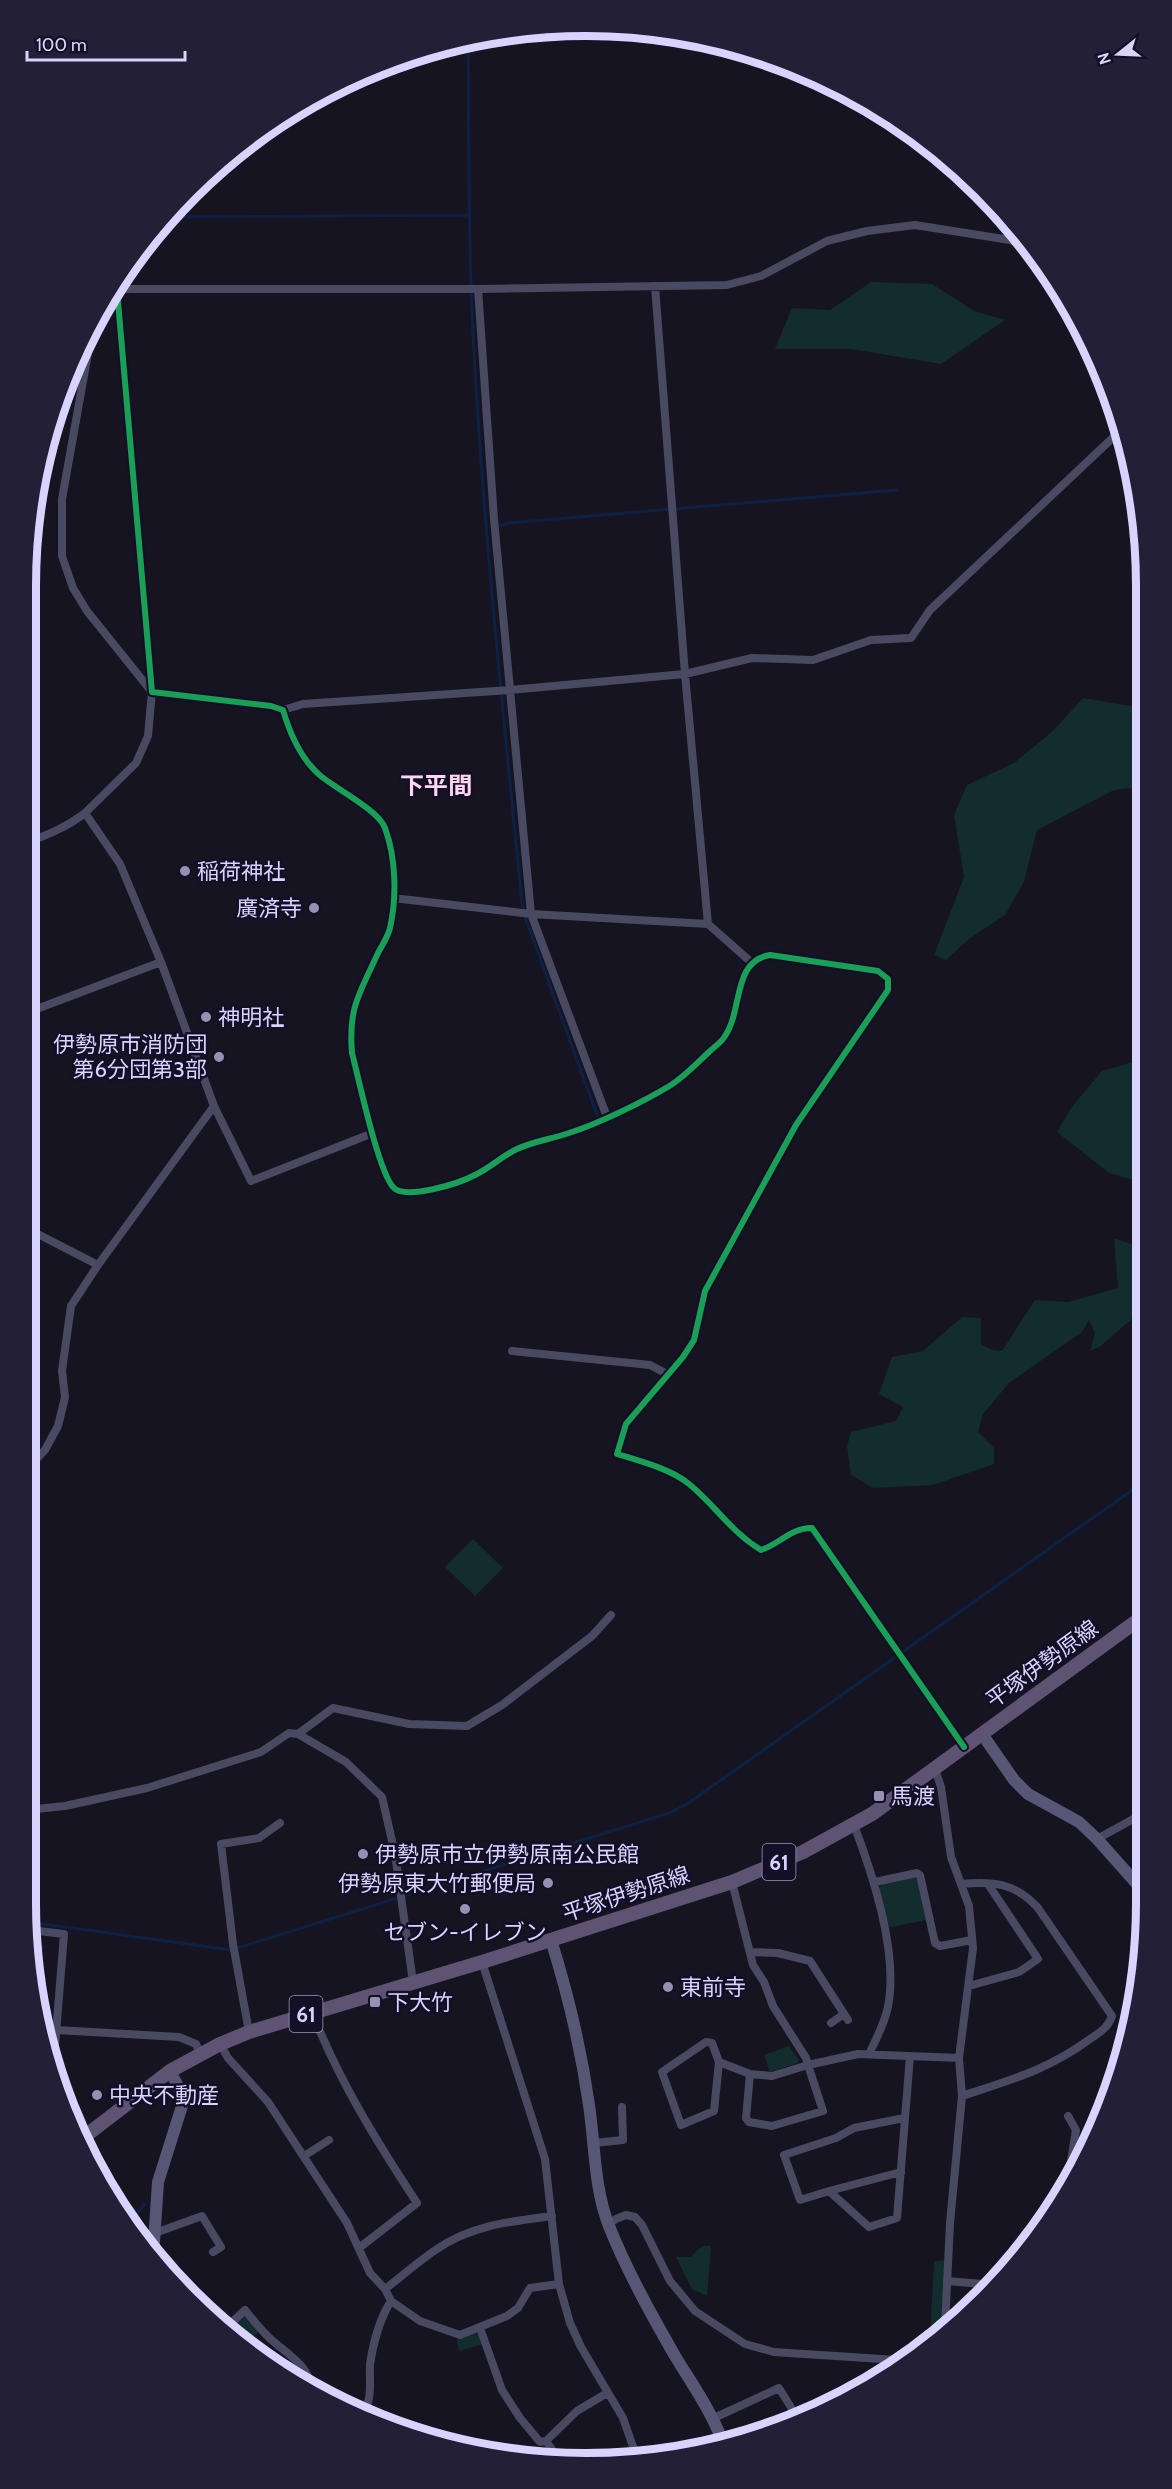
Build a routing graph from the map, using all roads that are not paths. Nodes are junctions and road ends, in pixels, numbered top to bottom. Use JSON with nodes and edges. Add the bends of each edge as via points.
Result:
{"nodes":[{"id":1,"x":1015,"y":242,"type":"edge"},
{"id":2,"x":655,"y":286,"type":"junction"},
{"id":3,"x":478,"y":289,"type":"junction"},
{"id":4,"x":123,"y":290,"type":"edge"},
{"id":5,"x":115,"y":303,"type":"edge"},
{"id":6,"x":88,"y":354,"type":"edge"},
{"id":7,"x":1115,"y":436,"type":"edge"},
{"id":8,"x":685,"y":674,"type":"junction"},
{"id":9,"x":510,"y":690,"type":"junction"},
{"id":10,"x":152,"y":692,"type":"junction"},
{"id":11,"x":283,"y":710,"type":"junction"},
{"id":12,"x":85,"y":813,"type":"junction"},
{"id":13,"x":36,"y":839,"type":"edge"},
{"id":14,"x":393,"y":898,"type":"junction"},
{"id":15,"x":531,"y":914,"type":"junction"},
{"id":16,"x":708,"y":924,"type":"junction"},
{"id":17,"x":161,"y":962,"type":"junction"},
{"id":18,"x":751,"y":962,"type":"junction"},
{"id":19,"x":36,"y":1009,"type":"edge"},
{"id":20,"x":214,"y":1106,"type":"junction"},
{"id":21,"x":607,"y":1117,"type":"junction"},
{"id":22,"x":373,"y":1133,"type":"junction"},
{"id":23,"x":36,"y":1233,"type":"edge"},
{"id":24,"x":98,"y":1265,"type":"junction"},
{"id":25,"x":512,"y":1351,"type":"dead end"},
{"id":26,"x":667,"y":1374,"type":"junction"},
{"id":27,"x":36,"y":1459,"type":"edge"},
{"id":28,"x":611,"y":1615,"type":"dead end"},
{"id":29,"x":1136,"y":1622,"type":"edge"},
{"id":30,"x":298,"y":1734,"type":"junction"},
{"id":31,"x":982,"y":1734,"type":"junction"},
{"id":32,"x":964,"y":1747,"type":"junction"},
{"id":33,"x":935,"y":1769,"type":"junction"},
{"id":34,"x":36,"y":1809,"type":"edge"},
{"id":35,"x":1136,"y":1818,"type":"edge"},
{"id":36,"x":280,"y":1823,"type":"dead end"},
{"id":37,"x":854,"y":1825,"type":"junction"},
{"id":38,"x":1097,"y":1839,"type":"junction"},
{"id":39,"x":732,"y":1882,"type":"junction"},
{"id":40,"x":874,"y":1882,"type":"junction"},
{"id":41,"x":1136,"y":1883,"type":"edge"},
{"id":42,"x":961,"y":1884,"type":"junction"},
{"id":43,"x":988,"y":1884,"type":"junction"},
{"id":44,"x":37,"y":1931,"type":"edge"},
{"id":45,"x":551,"y":1940,"type":"junction"},
{"id":46,"x":972,"y":1940,"type":"junction"},
{"id":47,"x":750,"y":1952,"type":"junction"},
{"id":48,"x":482,"y":1962,"type":"junction"},
{"id":49,"x":412,"y":1982,"type":"junction"},
{"id":50,"x":969,"y":1986,"type":"junction"},
{"id":51,"x":312,"y":2012,"type":"junction"},
{"id":52,"x":831,"y":2023,"type":"dead end"},
{"id":53,"x":56,"y":2030,"type":"junction"},
{"id":54,"x":249,"y":2032,"type":"junction"},
{"id":55,"x":220,"y":2044,"type":"junction"},
{"id":56,"x":55,"y":2045,"type":"edge"},
{"id":57,"x":200,"y":2054,"type":"junction"},
{"id":58,"x":869,"y":2054,"type":"junction"},
{"id":59,"x":910,"y":2056,"type":"junction"},
{"id":60,"x":959,"y":2058,"type":"junction"},
{"id":61,"x":720,"y":2062,"type":"junction"},
{"id":62,"x":808,"y":2065,"type":"junction"},
{"id":63,"x":170,"y":2071,"type":"junction"},
{"id":64,"x":750,"y":2074,"type":"junction"},
{"id":65,"x":962,"y":2096,"type":"junction"},
{"id":66,"x":622,"y":2107,"type":"dead end"},
{"id":67,"x":1068,"y":2116,"type":"dead end"},
{"id":68,"x":904,"y":2118,"type":"junction"},
{"id":69,"x":88,"y":2134,"type":"edge"},
{"id":70,"x":329,"y":2140,"type":"dead end"},
{"id":71,"x":594,"y":2143,"type":"junction"},
{"id":72,"x":1073,"y":2150,"type":"junction"},
{"id":73,"x":1077,"y":2150,"type":"edge"},
{"id":74,"x":304,"y":2156,"type":"junction"},
{"id":75,"x":1071,"y":2161,"type":"edge"},
{"id":76,"x":901,"y":2172,"type":"junction"},
{"id":77,"x":829,"y":2192,"type":"junction"},
{"id":78,"x":552,"y":2216,"type":"junction"},
{"id":79,"x":609,"y":2224,"type":"junction"},
{"id":80,"x":155,"y":2234,"type":"junction"},
{"id":81,"x":155,"y":2244,"type":"edge"},
{"id":82,"x":359,"y":2248,"type":"junction"},
{"id":83,"x":213,"y":2253,"type":"dead end"},
{"id":84,"x":947,"y":2281,"type":"junction"},
{"id":85,"x":560,"y":2284,"type":"junction"},
{"id":86,"x":983,"y":2284,"type":"edge"},
{"id":87,"x":385,"y":2289,"type":"junction"},
{"id":88,"x":391,"y":2301,"type":"junction"},
{"id":89,"x":945,"y":2320,"type":"edge"},
{"id":90,"x":231,"y":2323,"type":"edge"},
{"id":91,"x":480,"y":2328,"type":"junction"},
{"id":92,"x":891,"y":2361,"type":"edge"},
{"id":93,"x":309,"y":2378,"type":"edge"},
{"id":94,"x":607,"y":2393,"type":"junction"},
{"id":95,"x":367,"y":2407,"type":"edge"},
{"id":96,"x":794,"y":2412,"type":"edge"},
{"id":97,"x":714,"y":2418,"type":"junction"},
{"id":98,"x":720,"y":2436,"type":"edge"},
{"id":99,"x":546,"y":2441,"type":"junction"},
{"id":100,"x":634,"y":2451,"type":"edge"},
{"id":101,"x":554,"y":2452,"type":"edge"}],
"edges":[{"from":1,"to":2,"type":"street","via":[[915,225],[827,241],[742,283]]},
{"from":2,"to":3,"type":"street"},
{"from":2,"to":8,"type":"street"},
{"from":3,"to":4,"type":"street"},
{"from":3,"to":9,"type":"street"},
{"from":5,"to":10,"type":"street"},
{"from":6,"to":10,"type":"street","via":[[62,500],[62,556],[73,588],[87,611]]},
{"from":7,"to":8,"type":"street","via":[[930,610],[911,639],[871,640],[813,660],[752,658]]},
{"from":8,"to":9,"type":"street"},
{"from":8,"to":16,"type":"street"},
{"from":9,"to":11,"type":"street","via":[[303,704]]},
{"from":9,"to":15,"type":"street"},
{"from":10,"to":11,"type":"street"},
{"from":10,"to":12,"type":"street","via":[[148,736],[136,763]]},
{"from":11,"to":14,"type":"street","via":[[291,735],[320,776],[384,825],[391,846]]},
{"from":12,"to":13,"type":"street"},
{"from":12,"to":17,"type":"street","via":[[120,864]]},
{"from":14,"to":15,"type":"street"},
{"from":14,"to":22,"type":"street","via":[[390,929],[359,991],[351,1021],[352,1053]]},
{"from":15,"to":16,"type":"street"},
{"from":15,"to":21,"type":"street"},
{"from":16,"to":18,"type":"street"},
{"from":17,"to":19,"type":"street"},
{"from":17,"to":20,"type":"street"},
{"from":18,"to":21,"type":"street","via":[[725,1036],[672,1084]]},
{"from":18,"to":26,"type":"street","via":[[770,955],[878,971],[888,979],[888,990],[796,1125],[705,1291],[694,1340]]},
{"from":20,"to":22,"type":"street","via":[[251,1181]]},
{"from":20,"to":24,"type":"street"},
{"from":21,"to":22,"type":"street","via":[[515,1150],[454,1184],[402,1193],[393,1187]]},
{"from":23,"to":24,"type":"street"},
{"from":24,"to":27,"type":"street","via":[[71,1306],[62,1371],[65,1397],[58,1426]]},
{"from":25,"to":26,"type":"street","via":[[650,1365]]},
{"from":26,"to":32,"type":"street","via":[[626,1424],[617,1454],[689,1483],[761,1550],[801,1527],[812,1528]]},
{"from":28,"to":30,"type":"street","via":[[592,1636],[502,1706],[466,1726],[410,1724],[333,1708]]},
{"from":29,"to":31,"type":"main road","name":"平塚伊勢原線","number":"61"},
{"from":30,"to":34,"type":"street","via":[[289,1733],[261,1752],[147,1788]]},
{"from":30,"to":49,"type":"street","via":[[346,1762],[382,1797],[395,1854]]},
{"from":31,"to":32,"type":"main road","name":"平塚伊勢原線","number":"61"},
{"from":31,"to":38,"type":"street","via":[[1028,1794],[1079,1822]]},
{"from":32,"to":33,"type":"main road","name":"平塚伊勢原線","number":"61"},
{"from":33,"to":37,"type":"main road","name":"平塚伊勢原線","number":"61"},
{"from":33,"to":42,"type":"street","via":[[951,1857]]},
{"from":35,"to":38,"type":"street"},
{"from":36,"to":54,"type":"street","via":[[259,1838],[221,1844]]},
{"from":37,"to":39,"type":"main road","name":"平塚伊勢原線","number":"61"},
{"from":37,"to":40,"type":"street"},
{"from":38,"to":41,"type":"street"},
{"from":39,"to":45,"type":"main road","name":"平塚伊勢原線","number":"61"},
{"from":39,"to":47,"type":"street"},
{"from":40,"to":46,"type":"street","via":[[917,1873],[935,1943],[940,1946]]},
{"from":40,"to":58,"type":"street","via":[[891,1976],[887,2011]]},
{"from":42,"to":43,"type":"street"},
{"from":42,"to":46,"type":"street","via":[[969,1906]]},
{"from":43,"to":50,"type":"street","via":[[1038,1959],[1019,1972]]},
{"from":43,"to":65,"type":"street","via":[[1011,1887],[1028,1896],[1112,2016],[1109,2026],[1042,2069]]},
{"from":44,"to":53,"type":"street","via":[[64,1934]]},
{"from":45,"to":48,"type":"main road","name":"平塚伊勢原線","number":"61"},
{"from":45,"to":71,"type":"street","via":[[575,2027]]},
{"from":46,"to":50,"type":"street"},
{"from":47,"to":52,"type":"street","via":[[810,1960],[846,2017]]},
{"from":47,"to":62,"type":"street","via":[[773,2006]]},
{"from":48,"to":49,"type":"main road","name":"平塚伊勢原線","number":"61"},
{"from":48,"to":78,"type":"street","via":[[545,2159]]},
{"from":49,"to":51,"type":"main road","name":"平塚伊勢原線","number":"61"},
{"from":50,"to":60,"type":"street"},
{"from":51,"to":54,"type":"main road","name":"平塚伊勢原線","number":"61"},
{"from":51,"to":82,"type":"street","via":[[344,2084],[417,2203]]},
{"from":53,"to":56,"type":"street"},
{"from":53,"to":57,"type":"street","via":[[179,2037],[196,2044]]},
{"from":54,"to":55,"type":"main road","name":"平塚伊勢原線","number":"61"},
{"from":55,"to":57,"type":"main road","name":"平塚伊勢原線","number":"61"},
{"from":55,"to":74,"type":"street","via":[[268,2102]]},
{"from":57,"to":63,"type":"main road","name":"平塚伊勢原線","number":"61"},
{"from":58,"to":59,"type":"street"},
{"from":58,"to":62,"type":"street"},
{"from":59,"to":60,"type":"street"},
{"from":59,"to":68,"type":"street"},
{"from":60,"to":65,"type":"street"},
{"from":61,"to":61,"type":"street","via":[[712,2043],[706,2042],[662,2072],[681,2125],[714,2111]]},
{"from":61,"to":64,"type":"street"},
{"from":62,"to":64,"type":"street","via":[[772,2076]]},
{"from":62,"to":64,"type":"street","via":[[823,2111],[772,2126],[746,2118]]},
{"from":63,"to":69,"type":"main road","name":"平塚伊勢原線","number":"61"},
{"from":63,"to":80,"type":"street","via":[[182,2094],[182,2106],[158,2182]]},
{"from":65,"to":84,"type":"street"},
{"from":66,"to":71,"type":"street","via":[[627,2140]]},
{"from":67,"to":72,"type":"street","via":[[1076,2130]]},
{"from":68,"to":76,"type":"street"},
{"from":68,"to":77,"type":"street","via":[[854,2128],[784,2155],[800,2200]]},
{"from":70,"to":74,"type":"street"},
{"from":71,"to":79,"type":"street","via":[[598,2184]]},
{"from":72,"to":73,"type":"street"},
{"from":72,"to":75,"type":"street"},
{"from":74,"to":82,"type":"street"},
{"from":76,"to":77,"type":"street"},
{"from":76,"to":77,"type":"street","via":[[897,2218],[869,2227]]},
{"from":78,"to":85,"type":"street"},
{"from":78,"to":87,"type":"street","via":[[504,2222],[464,2234],[437,2248]]},
{"from":79,"to":92,"type":"street","via":[[626,2215],[635,2217],[669,2281],[695,2311],[745,2344],[774,2352]]},
{"from":79,"to":97,"type":"street","via":[[638,2287]]},
{"from":80,"to":81,"type":"street"},
{"from":80,"to":83,"type":"street","via":[[201,2216],[223,2246]]},
{"from":82,"to":87,"type":"street","via":[[370,2272]]},
{"from":84,"to":86,"type":"street"},
{"from":84,"to":89,"type":"street"},
{"from":85,"to":91,"type":"street","via":[[530,2288],[518,2308]]},
{"from":85,"to":94,"type":"street","via":[[580,2347]]},
{"from":87,"to":88,"type":"street"},
{"from":88,"to":91,"type":"street","via":[[420,2320],[459,2335]]},
{"from":88,"to":95,"type":"street","via":[[384,2312],[370,2362]]},
{"from":90,"to":93,"type":"street","via":[[245,2310]]},
{"from":91,"to":99,"type":"street","via":[[502,2390],[540,2442]]},
{"from":94,"to":99,"type":"street","via":[[577,2411]]},
{"from":94,"to":100,"type":"street","via":[[623,2418]]},
{"from":96,"to":97,"type":"street","via":[[779,2388]]},
{"from":97,"to":98,"type":"street"},
{"from":99,"to":101,"type":"street"}]}
